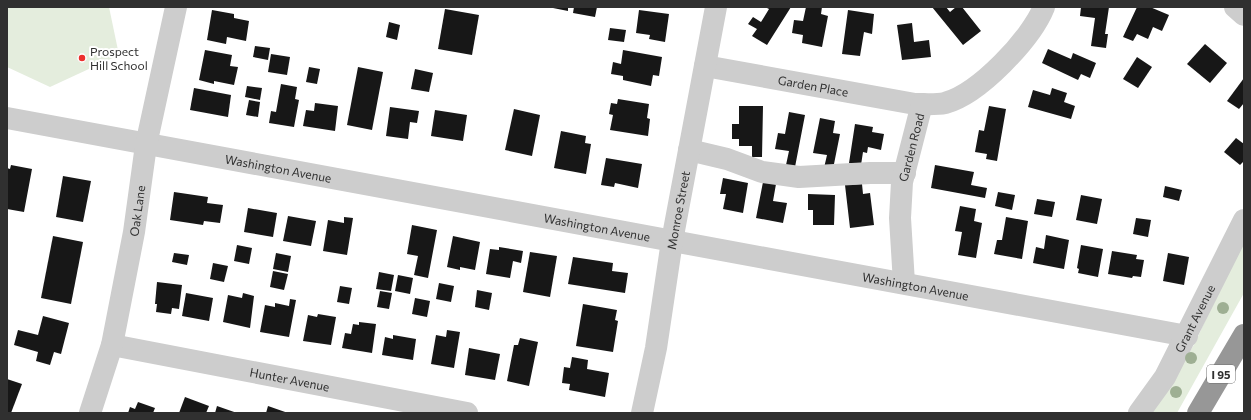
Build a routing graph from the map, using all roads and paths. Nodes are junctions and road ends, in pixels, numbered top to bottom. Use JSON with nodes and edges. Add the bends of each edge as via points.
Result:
{"nodes":[{"id":1,"x":176,"y":7,"type":"edge"},
{"id":2,"x":716,"y":7,"type":"edge"},
{"id":3,"x":1044,"y":7,"type":"edge"},
{"id":4,"x":1235,"y":7,"type":"edge"},
{"id":5,"x":1244,"y":15,"type":"edge"},
{"id":6,"x":705,"y":66,"type":"junction"},
{"id":7,"x":922,"y":104,"type":"junction"},
{"id":8,"x":7,"y":118,"type":"edge"},
{"id":9,"x":146,"y":145,"type":"junction"},
{"id":10,"x":689,"y":150,"type":"junction"},
{"id":11,"x":905,"y":174,"type":"junction"},
{"id":12,"x":1244,"y":220,"type":"edge"},
{"id":13,"x":672,"y":241,"type":"junction"},
{"id":14,"x":904,"y":283,"type":"junction"},
{"id":15,"x":1244,"y":335,"type":"edge"},
{"id":16,"x":1187,"y":336,"type":"junction"},
{"id":17,"x":112,"y":345,"type":"junction"},
{"id":18,"x":385,"y":406,"type":"edge"},
{"id":19,"x":90,"y":413,"type":"edge"},
{"id":20,"x":467,"y":413,"type":"edge"},
{"id":21,"x":642,"y":413,"type":"edge"},
{"id":22,"x":1139,"y":413,"type":"edge"},
{"id":23,"x":1198,"y":413,"type":"edge"}],
"edges":[{"from":1,"to":9,"type":"street","name":"Oak Lane"},
{"from":2,"to":6,"type":"street","name":"Monroe Street"},
{"from":3,"to":7,"type":"street","name":"Garden Road","via":[[1009,57],[973,89],[945,103]]},
{"from":4,"to":5,"type":"street"},
{"from":6,"to":7,"type":"street","name":"Garden Place"},
{"from":6,"to":10,"type":"street","name":"Monroe Street"},
{"from":7,"to":11,"type":"street","name":"Garden Road"},
{"from":8,"to":9,"type":"street","name":"Washington Avenue"},
{"from":9,"to":13,"type":"street","name":"Washington Avenue"},
{"from":9,"to":17,"type":"street","name":"Oak Lane","via":[[134,232]]},
{"from":10,"to":11,"type":"street","via":[[727,159],[762,172],[799,177]]},
{"from":10,"to":13,"type":"street","name":"Monroe Street"},
{"from":11,"to":14,"type":"street","name":"Garden Road","via":[[900,218]]},
{"from":12,"to":16,"type":"street","name":"Grant Avenue"},
{"from":13,"to":14,"type":"street","name":"Washington Avenue"},
{"from":13,"to":21,"type":"street","name":"Monroe Street","via":[[656,348]]},
{"from":14,"to":16,"type":"street","name":"Washington Avenue"},
{"from":15,"to":23,"type":"highway","number":"I 95"},
{"from":16,"to":22,"type":"street","name":"Grant Avenue","via":[[1164,377]]},
{"from":17,"to":18,"type":"street","name":"Hunter Avenue"},
{"from":17,"to":19,"type":"street","name":"Oak Lane"},
{"from":18,"to":20,"type":"street","name":"Hunter Avenue"}]}
